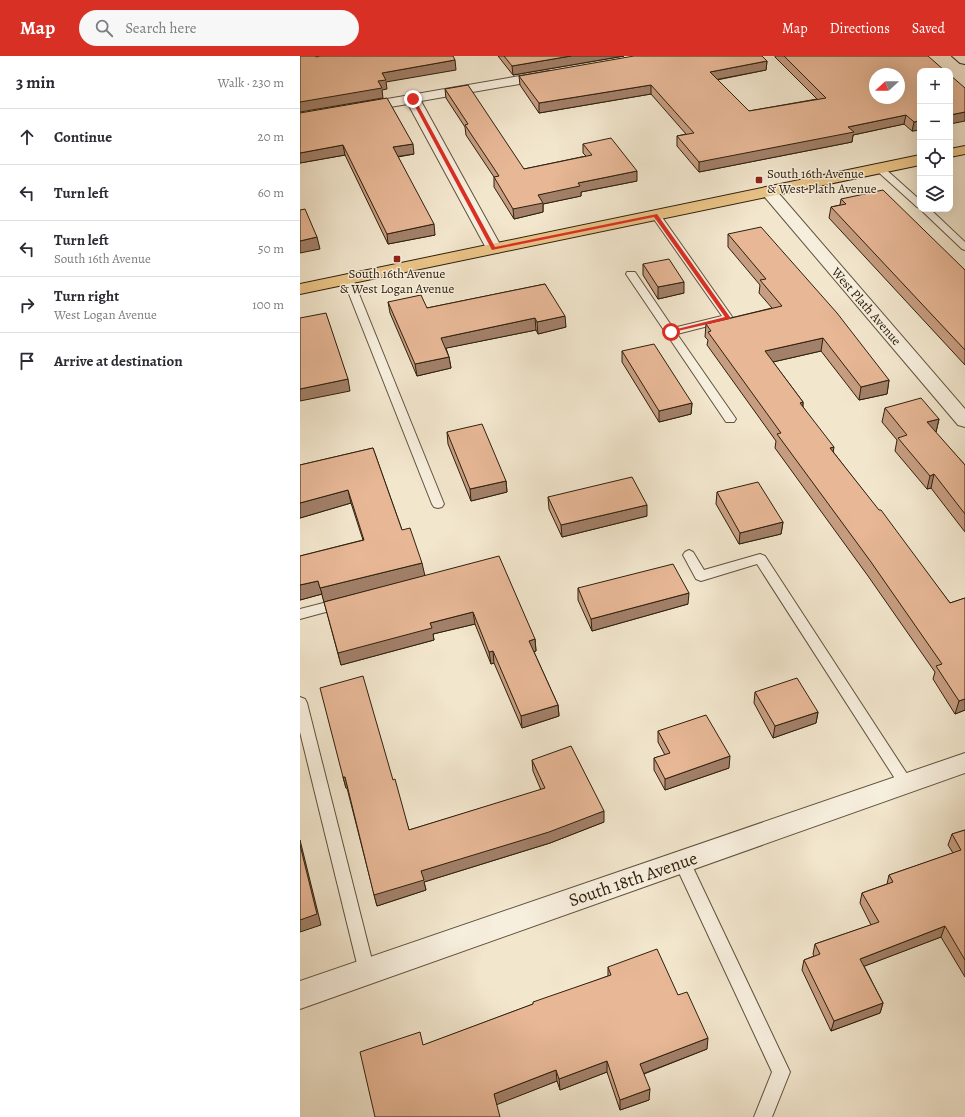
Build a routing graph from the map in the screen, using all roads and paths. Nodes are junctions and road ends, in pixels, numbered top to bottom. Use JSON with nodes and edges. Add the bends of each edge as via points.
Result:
{"nodes":[{"id":1,"x":959,"y":56,"type":"edge"},
{"id":2,"x":965,"y":60,"type":"edge"},
{"id":3,"x":562,"y":73,"type":"edge"},
{"id":4,"x":413,"y":99,"type":"junction"},
{"id":5,"x":300,"y":118,"type":"edge"},
{"id":6,"x":965,"y":150,"type":"edge"},
{"id":7,"x":953,"y":152,"type":"edge"},
{"id":8,"x":917,"y":161,"type":"edge"},
{"id":9,"x":879,"y":168,"type":"junction"},
{"id":10,"x":769,"y":192,"type":"junction"},
{"id":11,"x":917,"y":202,"type":"edge"},
{"id":12,"x":928,"y":212,"type":"edge"},
{"id":13,"x":656,"y":215,"type":"junction"},
{"id":14,"x":964,"y":243,"type":"edge"},
{"id":15,"x":494,"y":248,"type":"junction"},
{"id":16,"x":631,"y":274,"type":"dead end"},
{"id":17,"x":348,"y":279,"type":"junction"},
{"id":18,"x":300,"y":289,"type":"edge"},
{"id":19,"x":671,"y":332,"type":"junction"},
{"id":20,"x":730,"y":419,"type":"dead end"},
{"id":21,"x":965,"y":421,"type":"edge"},
{"id":22,"x":438,"y":504,"type":"dead end"},
{"id":23,"x":689,"y":555,"type":"dead end"},
{"id":24,"x":353,"y":600,"type":"edge"},
{"id":25,"x":300,"y":614,"type":"edge"},
{"id":26,"x":300,"y":703,"type":"edge"},
{"id":27,"x":965,"y":763,"type":"edge"},
{"id":28,"x":906,"y":784,"type":"junction"},
{"id":29,"x":682,"y":862,"type":"junction"},
{"id":30,"x":367,"y":972,"type":"junction"},
{"id":31,"x":300,"y":995,"type":"edge"},
{"id":32,"x":763,"y":1117,"type":"edge"}],
"edges":[{"from":1,"to":2,"type":"street"},
{"from":3,"to":4,"type":"street"},
{"from":4,"to":5,"type":"street"},
{"from":4,"to":15,"type":"street"},
{"from":6,"to":7,"type":"main road"},
{"from":8,"to":9,"type":"main road"},
{"from":9,"to":10,"type":"main road"},
{"from":9,"to":11,"type":"lane"},
{"from":10,"to":13,"type":"main road"},
{"from":10,"to":21,"type":"street","name":"West Plath Avenue"},
{"from":12,"to":14,"type":"lane"},
{"from":13,"to":15,"type":"main road"},
{"from":13,"to":19,"type":"lane","via":[[728,318]]},
{"from":15,"to":17,"type":"main road"},
{"from":16,"to":19,"type":"lane"},
{"from":17,"to":18,"type":"main road"},
{"from":17,"to":22,"type":"lane"},
{"from":19,"to":20,"type":"lane"},
{"from":23,"to":28,"type":"lane","via":[[701,576],[760,559]]},
{"from":24,"to":25,"type":"lane"},
{"from":26,"to":30,"type":"lane"},
{"from":27,"to":28,"type":"street","name":"South 18th Avenue"},
{"from":28,"to":29,"type":"street","name":"South 18th Avenue"},
{"from":29,"to":30,"type":"street","name":"South 18th Avenue"},
{"from":29,"to":32,"type":"lane","via":[[781,1072]]},
{"from":30,"to":31,"type":"street","name":"South 18th Avenue"}]}
